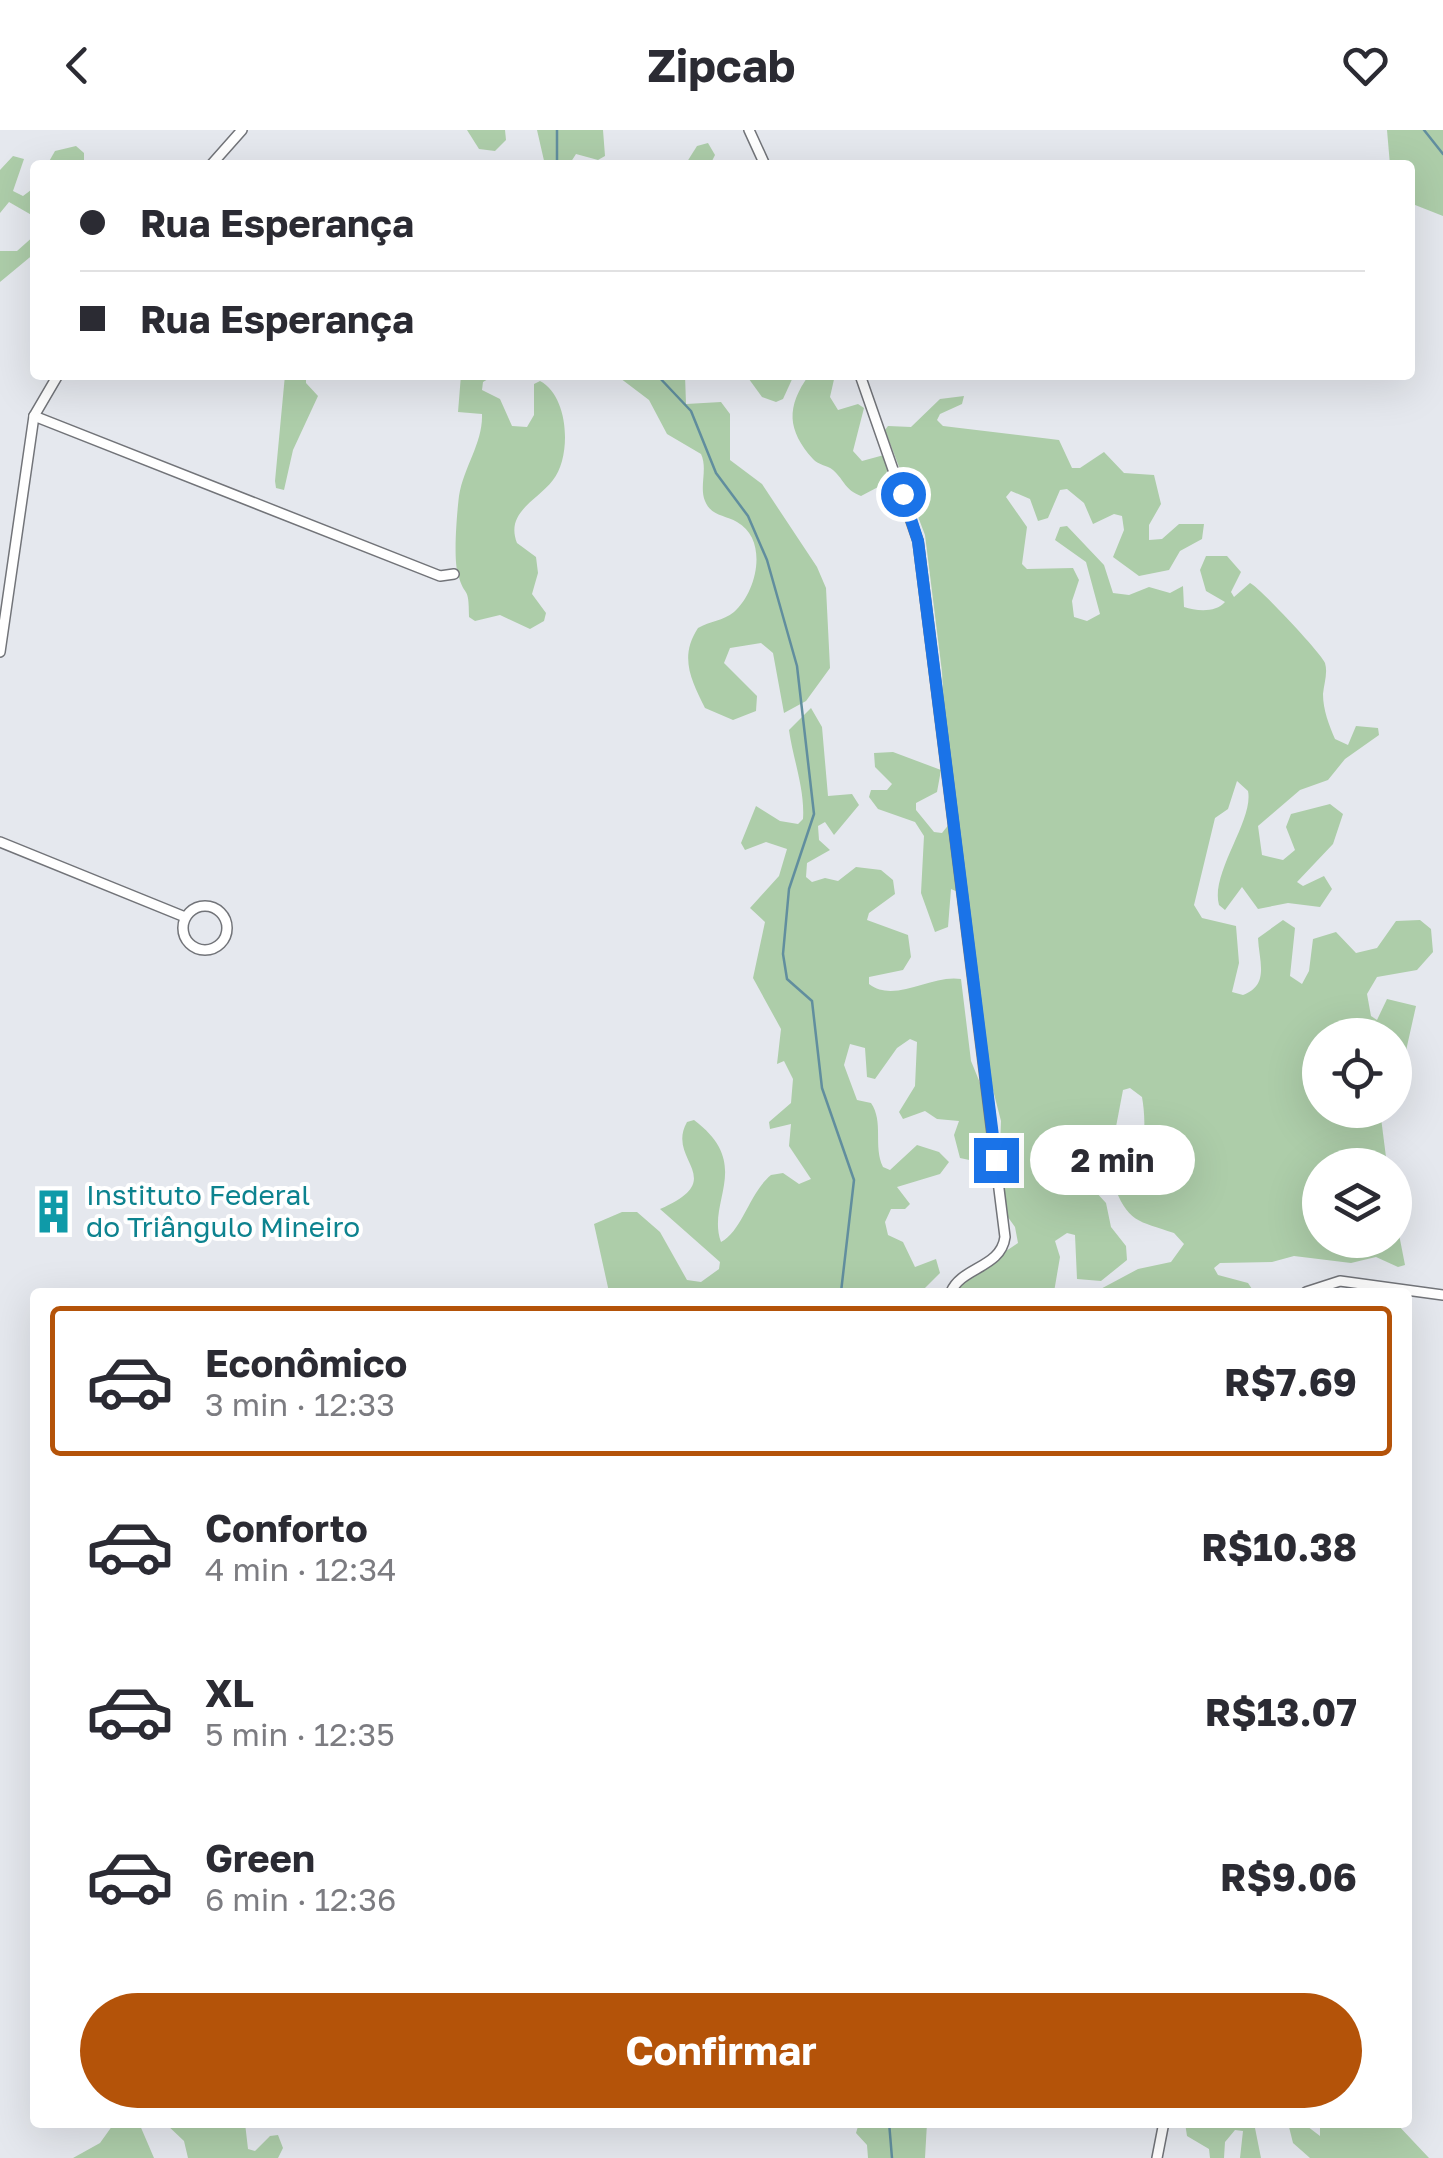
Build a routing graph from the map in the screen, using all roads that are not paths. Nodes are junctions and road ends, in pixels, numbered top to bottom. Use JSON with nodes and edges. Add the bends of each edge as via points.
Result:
{"nodes":[{"id":1,"x":242,"y":130,"type":"edge"},
{"id":2,"x":749,"y":130,"type":"edge"},
{"id":3,"x":215,"y":160,"type":"edge"},
{"id":4,"x":763,"y":160,"type":"edge"},
{"id":5,"x":55,"y":380,"type":"edge"},
{"id":6,"x":862,"y":380,"type":"edge"},
{"id":7,"x":34,"y":416,"type":"junction"},
{"id":8,"x":454,"y":574,"type":"dead end"},
{"id":9,"x":0,"y":652,"type":"edge"},
{"id":10,"x":0,"y":842,"type":"edge"},
{"id":11,"x":185,"y":917,"type":"junction"},
{"id":12,"x":953,"y":1288,"type":"edge"},
{"id":13,"x":1317,"y":1288,"type":"edge"},
{"id":14,"x":1395,"y":1288,"type":"edge"},
{"id":15,"x":1412,"y":1290,"type":"edge"},
{"id":16,"x":1443,"y":1295,"type":"edge"},
{"id":17,"x":1163,"y":2128,"type":"edge"},
{"id":18,"x":1158,"y":2158,"type":"edge"}],
"edges":[{"from":1,"to":3,"type":"street"},
{"from":2,"to":4,"type":"street"},
{"from":5,"to":7,"type":"street"},
{"from":6,"to":12,"type":"street","via":[[918,541],[1006,1237],[998,1256]]},
{"from":7,"to":8,"type":"street","via":[[440,576]]},
{"from":7,"to":9,"type":"street"},
{"from":10,"to":11,"type":"street"},
{"from":11,"to":11,"type":"street","via":[[184,936],[199,949],[214,948],[227,935],[225,916],[210,905]]},
{"from":13,"to":14,"type":"street","via":[[1340,1280]]},
{"from":15,"to":16,"type":"street"},
{"from":17,"to":18,"type":"street"}]}
